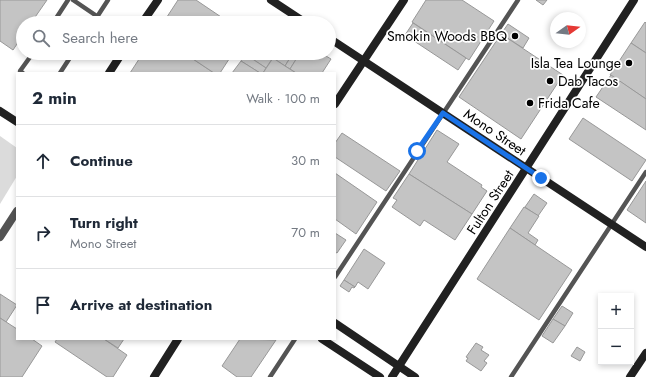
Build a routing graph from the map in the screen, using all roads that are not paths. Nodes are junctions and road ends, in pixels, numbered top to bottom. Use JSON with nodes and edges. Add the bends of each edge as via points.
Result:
{"nodes":[{"id":1,"x":68,"y":0,"type":"edge"},
{"id":2,"x":73,"y":0,"type":"edge"},
{"id":3,"x":108,"y":0,"type":"edge"},
{"id":4,"x":158,"y":0,"type":"edge"},
{"id":5,"x":273,"y":0,"type":"edge"},
{"id":6,"x":404,"y":0,"type":"edge"},
{"id":7,"x":518,"y":0,"type":"edge"},
{"id":8,"x":634,"y":0,"type":"edge"},
{"id":9,"x":58,"y":16,"type":"edge"},
{"id":10,"x":97,"y":16,"type":"joint"},
{"id":11,"x":147,"y":16,"type":"edge"},
{"id":12,"x":296,"y":16,"type":"edge"},
{"id":13,"x":336,"y":43,"type":"edge"},
{"id":14,"x":28,"y":60,"type":"edge"},
{"id":15,"x":68,"y":60,"type":"edge"},
{"id":16,"x":117,"y":60,"type":"edge"},
{"id":17,"x":364,"y":61,"type":"junction"},
{"id":18,"x":22,"y":72,"type":"edge"},
{"id":19,"x":61,"y":72,"type":"edge"},
{"id":20,"x":110,"y":72,"type":"edge"},
{"id":21,"x":336,"y":103,"type":"edge"},
{"id":22,"x":0,"y":110,"type":"edge"},
{"id":23,"x":443,"y":113,"type":"junction"},
{"id":24,"x":16,"y":121,"type":"edge"},
{"id":25,"x":527,"y":169,"type":"junction"},
{"id":26,"x":646,"y":172,"type":"edge"},
{"id":27,"x":16,"y":213,"type":"edge"},
{"id":28,"x":612,"y":224,"type":"junction"},
{"id":29,"x":0,"y":237,"type":"edge"},
{"id":30,"x":646,"y":247,"type":"edge"},
{"id":31,"x":336,"y":275,"type":"edge"},
{"id":32,"x":336,"y":324,"type":"edge"},
{"id":33,"x":177,"y":340,"type":"edge"},
{"id":34,"x":294,"y":340,"type":"edge"},
{"id":35,"x":324,"y":340,"type":"edge"},
{"id":36,"x":646,"y":353,"type":"edge"},
{"id":37,"x":399,"y":366,"type":"junction"},
{"id":38,"x":154,"y":377,"type":"edge"},
{"id":39,"x":270,"y":377,"type":"edge"},
{"id":40,"x":380,"y":377,"type":"edge"},
{"id":41,"x":392,"y":377,"type":"edge"},
{"id":42,"x":415,"y":377,"type":"edge"},
{"id":43,"x":512,"y":377,"type":"edge"},
{"id":44,"x":630,"y":377,"type":"edge"}],
"edges":[{"from":1,"to":9,"type":"lane"},
{"from":2,"to":10,"type":"lane"},
{"from":3,"to":10,"type":"lane"},
{"from":4,"to":11,"type":"street"},
{"from":5,"to":12,"type":"street"},
{"from":6,"to":17,"type":"street"},
{"from":7,"to":23,"type":"lane"},
{"from":8,"to":25,"type":"street","name":"Fulton Street"},
{"from":13,"to":17,"type":"street","name":"Mono Street"},
{"from":14,"to":18,"type":"lane"},
{"from":15,"to":19,"type":"lane"},
{"from":16,"to":20,"type":"street"},
{"from":17,"to":21,"type":"street"},
{"from":17,"to":23,"type":"street","name":"Mono Street"},
{"from":22,"to":24,"type":"street"},
{"from":23,"to":25,"type":"street","name":"Mono Street"},
{"from":23,"to":31,"type":"lane"},
{"from":25,"to":28,"type":"street","name":"Mono Street"},
{"from":25,"to":37,"type":"street","name":"Fulton Street"},
{"from":26,"to":28,"type":"lane"},
{"from":27,"to":29,"type":"street"},
{"from":28,"to":30,"type":"street","name":"Mono Street"},
{"from":28,"to":43,"type":"lane"},
{"from":32,"to":37,"type":"street"},
{"from":33,"to":38,"type":"street"},
{"from":34,"to":39,"type":"lane"},
{"from":35,"to":40,"type":"street"},
{"from":36,"to":44,"type":"street"},
{"from":37,"to":41,"type":"street","name":"Fulton Street"},
{"from":37,"to":42,"type":"street"}]}
